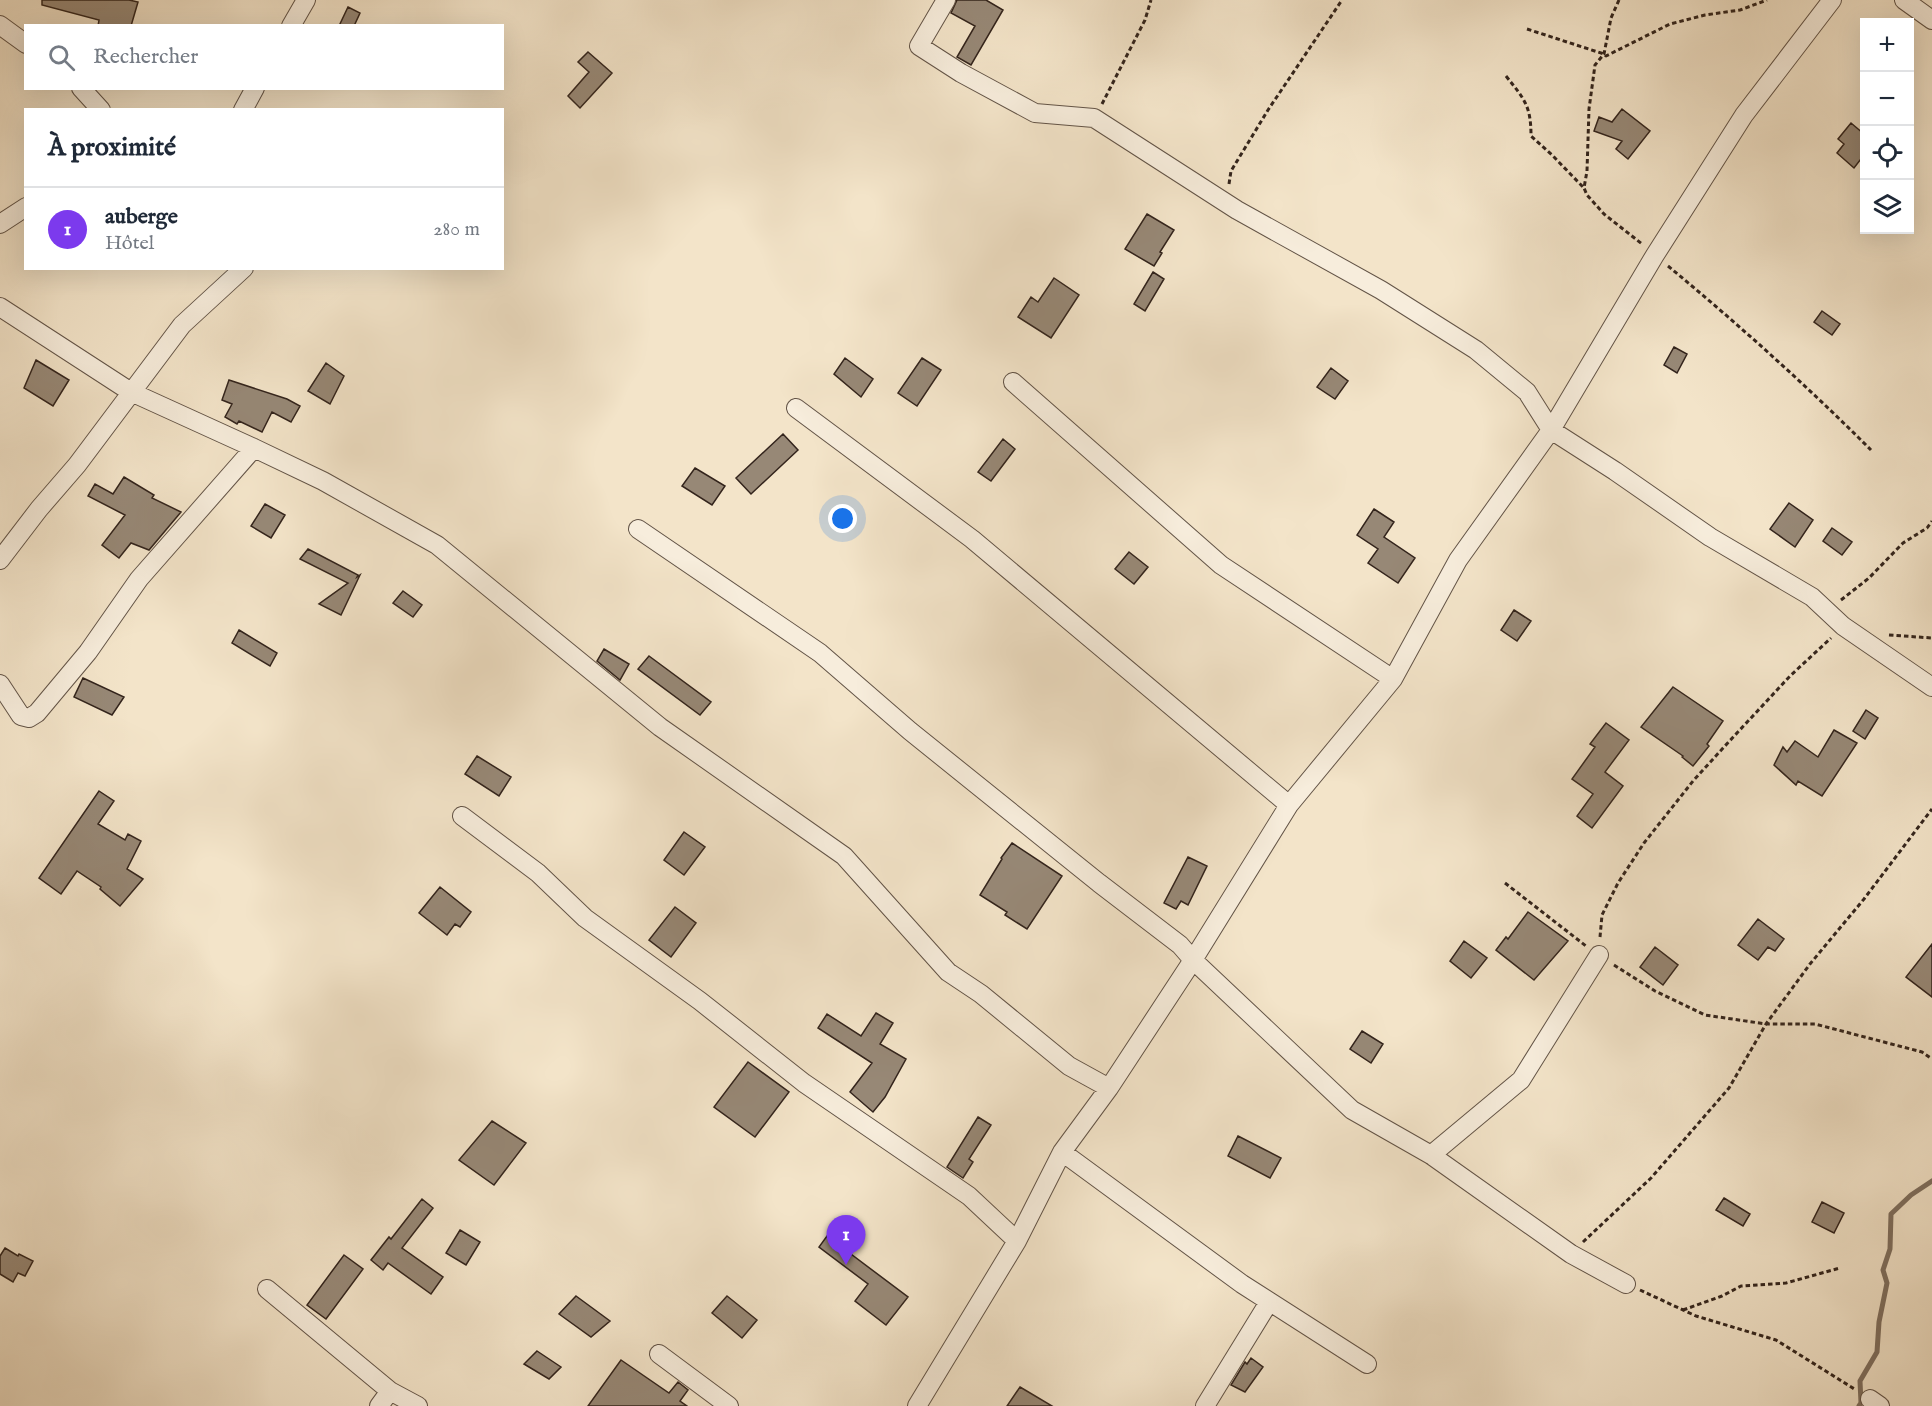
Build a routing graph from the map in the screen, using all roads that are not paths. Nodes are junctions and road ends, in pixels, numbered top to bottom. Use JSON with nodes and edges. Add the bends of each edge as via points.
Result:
{"nodes":[{"id":1,"x":306,"y":0,"type":"edge"},
{"id":2,"x":946,"y":0,"type":"edge"},
{"id":3,"x":1832,"y":0,"type":"edge"},
{"id":4,"x":1904,"y":0,"type":"edge"},
{"id":5,"x":1932,"y":20,"type":"edge"},
{"id":6,"x":292,"y":24,"type":"edge"},
{"id":7,"x":0,"y":25,"type":"edge"},
{"id":8,"x":24,"y":43,"type":"edge"},
{"id":9,"x":83,"y":90,"type":"edge"},
{"id":10,"x":254,"y":90,"type":"edge"},
{"id":11,"x":99,"y":108,"type":"edge"},
{"id":12,"x":244,"y":108,"type":"edge"},
{"id":13,"x":24,"y":208,"type":"edge"},
{"id":14,"x":0,"y":224,"type":"edge"},
{"id":15,"x":242,"y":270,"type":"edge"},
{"id":16,"x":0,"y":307,"type":"edge"},
{"id":17,"x":1012,"y":382,"type":"dead end"},
{"id":18,"x":131,"y":392,"type":"junction"},
{"id":19,"x":796,"y":408,"type":"dead end"},
{"id":20,"x":1551,"y":430,"type":"junction"},
{"id":21,"x":254,"y":448,"type":"junction"},
{"id":22,"x":638,"y":529,"type":"dead end"},
{"id":23,"x":0,"y":560,"type":"edge"},
{"id":24,"x":1393,"y":679,"type":"junction"},
{"id":25,"x":0,"y":684,"type":"edge"},
{"id":26,"x":1932,"y":687,"type":"edge"},
{"id":27,"x":1289,"y":805,"type":"junction"},
{"id":28,"x":462,"y":816,"type":"dead end"},
{"id":29,"x":1599,"y":955,"type":"road end"},
{"id":30,"x":1193,"y":960,"type":"junction"},
{"id":31,"x":1109,"y":1088,"type":"junction"},
{"id":32,"x":1062,"y":1152,"type":"junction"},
{"id":33,"x":1431,"y":1155,"type":"junction"},
{"id":34,"x":1017,"y":1241,"type":"junction"},
{"id":35,"x":1626,"y":1284,"type":"road end"},
{"id":36,"x":267,"y":1289,"type":"dead end"},
{"id":37,"x":1269,"y":1302,"type":"junction"},
{"id":38,"x":660,"y":1354,"type":"dead end"},
{"id":39,"x":1367,"y":1364,"type":"dead end"},
{"id":40,"x":390,"y":1390,"type":"junction"},
{"id":41,"x":379,"y":1406,"type":"edge"},
{"id":42,"x":418,"y":1406,"type":"edge"},
{"id":43,"x":729,"y":1406,"type":"edge"},
{"id":44,"x":917,"y":1406,"type":"edge"},
{"id":45,"x":1205,"y":1406,"type":"edge"}],
"edges":[{"from":1,"to":6,"type":"street"},
{"from":2,"to":20,"type":"street","via":[[919,46],[1035,113],[1094,117],[1237,210],[1381,290],[1476,350],[1527,392]]},
{"from":3,"to":20,"type":"street","via":[[1744,115]]},
{"from":4,"to":5,"type":"street"},
{"from":7,"to":8,"type":"street"},
{"from":9,"to":11,"type":"street"},
{"from":10,"to":12,"type":"street"},
{"from":13,"to":14,"type":"street"},
{"from":15,"to":18,"type":"street","via":[[182,325]]},
{"from":16,"to":18,"type":"street"},
{"from":17,"to":24,"type":"street","via":[[1221,565]]},
{"from":18,"to":21,"type":"street"},
{"from":18,"to":23,"type":"street"},
{"from":19,"to":27,"type":"street","via":[[972,539]]},
{"from":20,"to":24,"type":"street","via":[[1458,560]]},
{"from":20,"to":26,"type":"street","via":[[1710,537],[1812,597],[1843,626]]},
{"from":21,"to":25,"type":"street","via":[[139,579],[88,652],[37,713],[29,718],[21,716]]},
{"from":21,"to":31,"type":"street","via":[[323,481],[437,545],[660,727],[844,856],[948,972],[1070,1066]]},
{"from":22,"to":30,"type":"street","via":[[820,653],[937,753],[1180,945]]},
{"from":24,"to":27,"type":"street"},
{"from":27,"to":30,"type":"street"},
{"from":28,"to":34,"type":"street","via":[[538,873],[585,918],[804,1083],[969,1196]]},
{"from":29,"to":33,"type":"street","via":[[1521,1080]]},
{"from":30,"to":31,"type":"street"},
{"from":30,"to":33,"type":"street","via":[[1352,1110]]},
{"from":31,"to":32,"type":"street"},
{"from":32,"to":34,"type":"street"},
{"from":32,"to":37,"type":"street"},
{"from":33,"to":35,"type":"street","via":[[1571,1254]]},
{"from":34,"to":44,"type":"street"},
{"from":36,"to":40,"type":"street"},
{"from":37,"to":39,"type":"street"},
{"from":37,"to":45,"type":"street"},
{"from":38,"to":43,"type":"street"},
{"from":40,"to":41,"type":"street"},
{"from":40,"to":42,"type":"street"}]}
